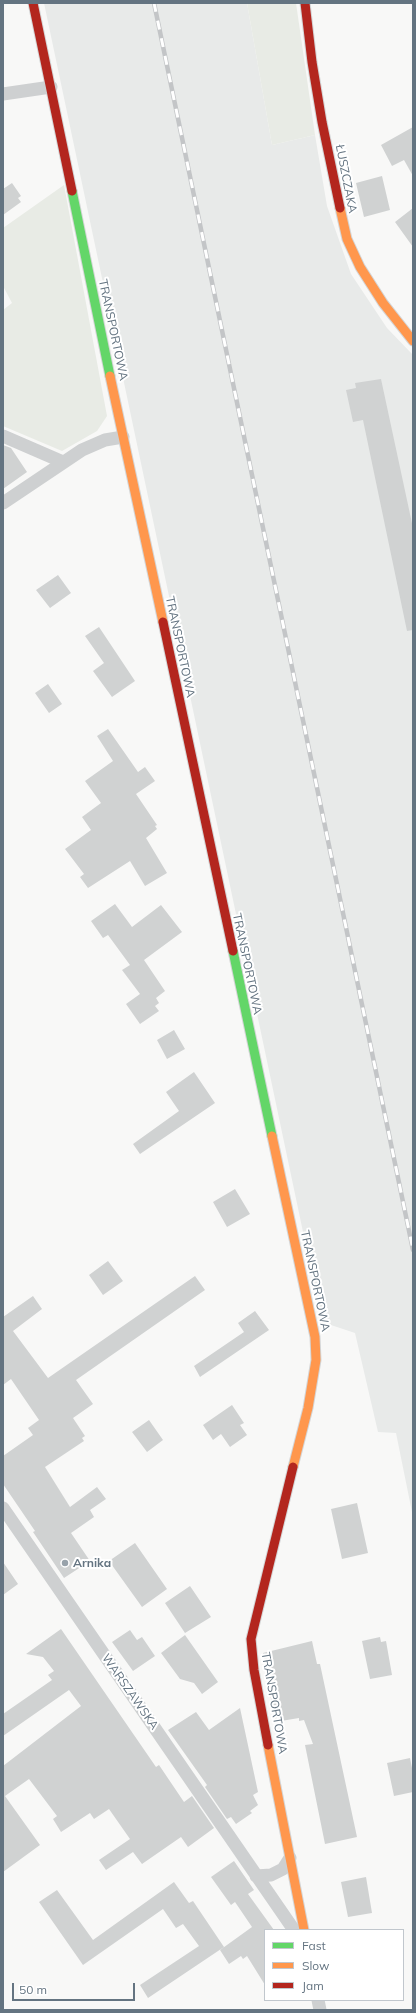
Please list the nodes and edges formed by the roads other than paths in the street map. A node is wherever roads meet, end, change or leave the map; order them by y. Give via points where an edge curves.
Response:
1 (33, 3) edge
2 (304, 3) edge
3 (51, 87) junction
4 (3, 94) edge
5 (413, 341) edge
6 (3, 436) edge
7 (123, 437) junction
8 (63, 462) junction
9 (3, 503) edge
10 (3, 1508) edge
11 (290, 1858) junction
12 (256, 1876) junction
13 (293, 1929) edge
14 (304, 1929) edge

1 - 3 street, TRANSPORTOWA
2 - 5 street, ŁUSZCZAKA via 322,122 347,239 360,267 383,303
3 - 4 street
3 - 7 street, TRANSPORTOWA
6 - 8 street
7 - 8 street via 94,444
7 - 11 street, TRANSPORTOWA via 314,1337 316,1360 308,1408 251,1640 254,1670
8 - 9 street
10 - 12 street, WARSZAWSKA
11 - 12 street via 283,1869 271,1875
11 - 14 street, TRANSPORTOWA
12 - 13 street, WARSZAWSKA

